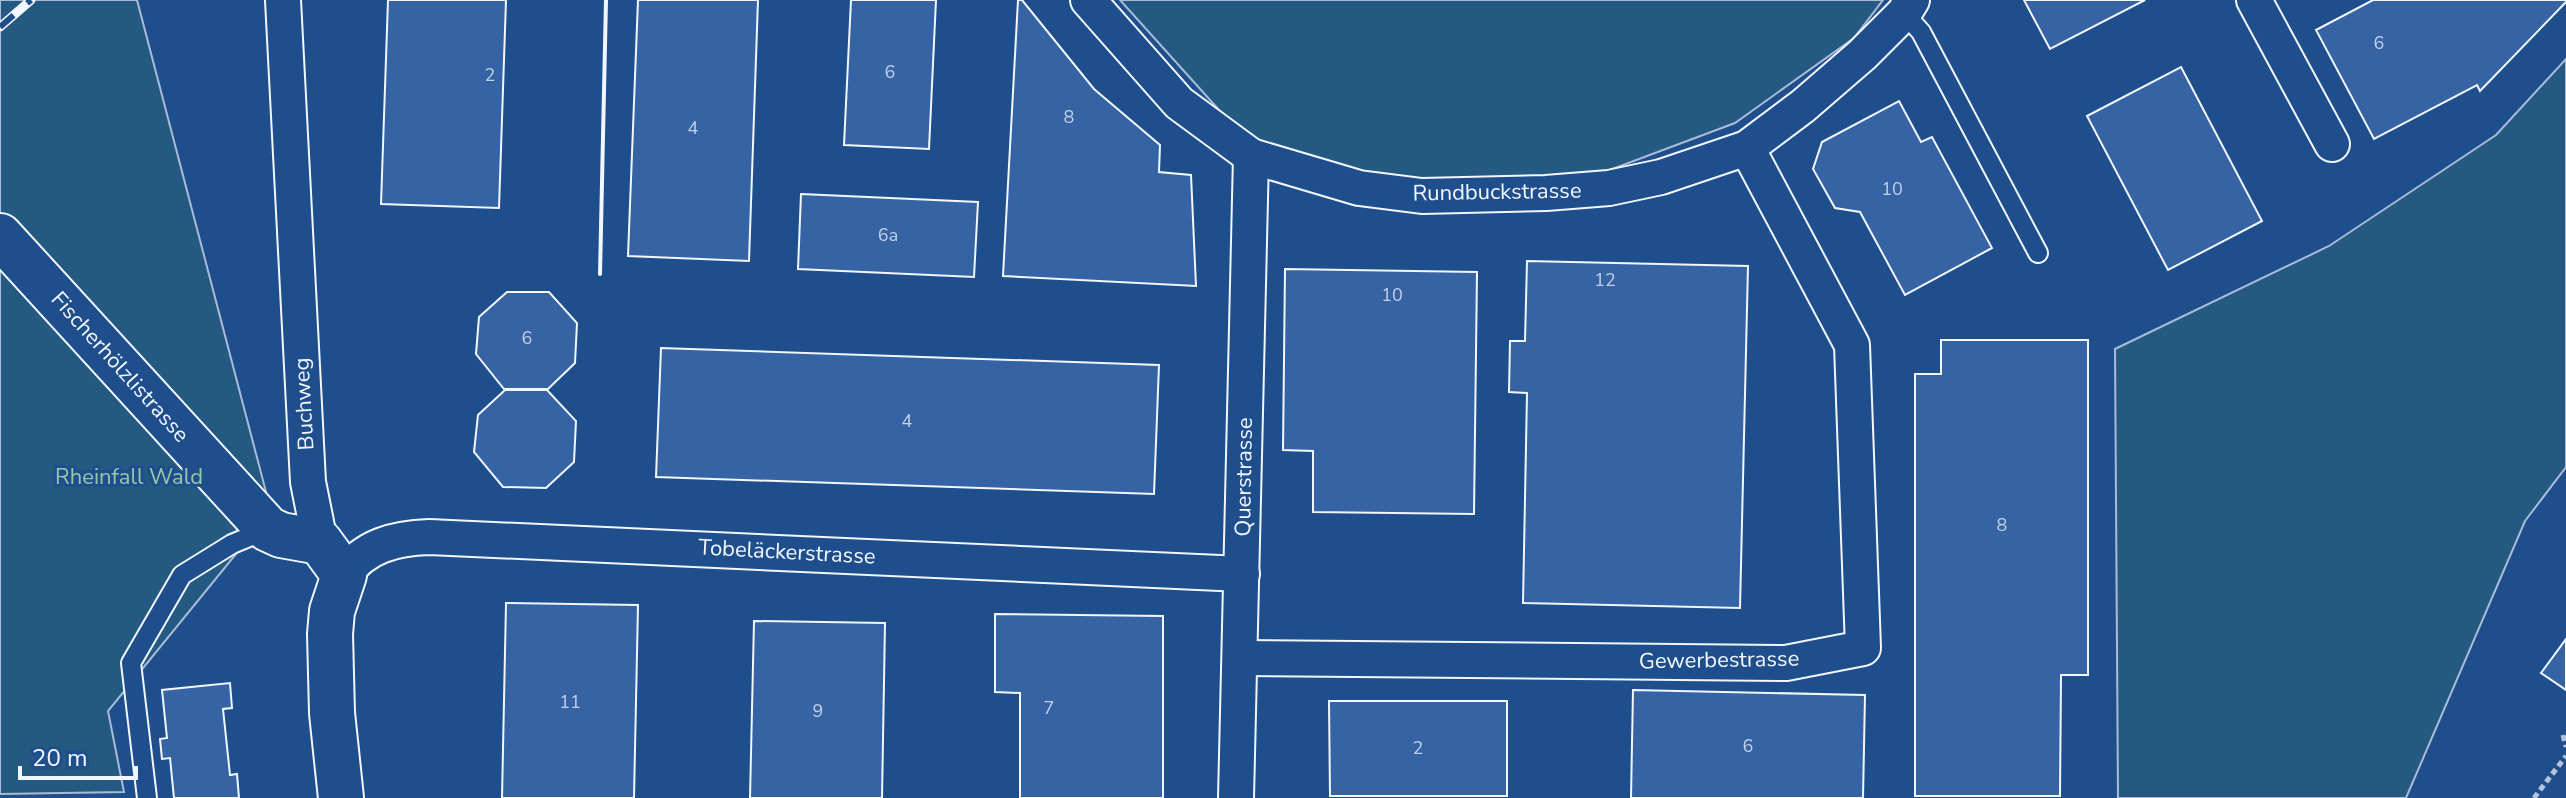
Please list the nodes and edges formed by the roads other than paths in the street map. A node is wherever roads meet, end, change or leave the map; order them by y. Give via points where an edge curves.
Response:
1 (283, 0) edge
2 (1088, 0) edge
3 (2257, 1) edge
4 (1908, 6) edge
5 (2332, 144) dead end
6 (1747, 148) junction
7 (1251, 156) junction
8 (0, 236) edge
9 (2038, 253) dead end
10 (268, 529) junction
11 (332, 558) junction
12 (1242, 574) junction
13 (1240, 658) junction
14 (147, 798) edge
15 (341, 798) edge
16 (1236, 798) edge

1 - 11 street, Buchweg via 308,482
2 - 7 street, Rundbuckstrasse via 1179,103
3 - 5 street
4 - 6 street, Rundbuckstrasse via 1862,55
4 - 9 lane
6 - 7 street, Rundbuckstrasse via 1609,188 1422,196 1359,188
6 - 13 street, Gewerbestrasse via 1852,345 1863,648 1786,663
7 - 12 street, Querstrasse
8 - 10 street, Fischerhölzlistrasse
10 - 11 street
10 - 14 lane via 182,575 131,663
11 - 12 street, Tobeläckerstrasse via 429,537
11 - 15 street, Buchweg via 332,713
12 - 13 street, Querstrasse
13 - 16 street, Querstrasse

